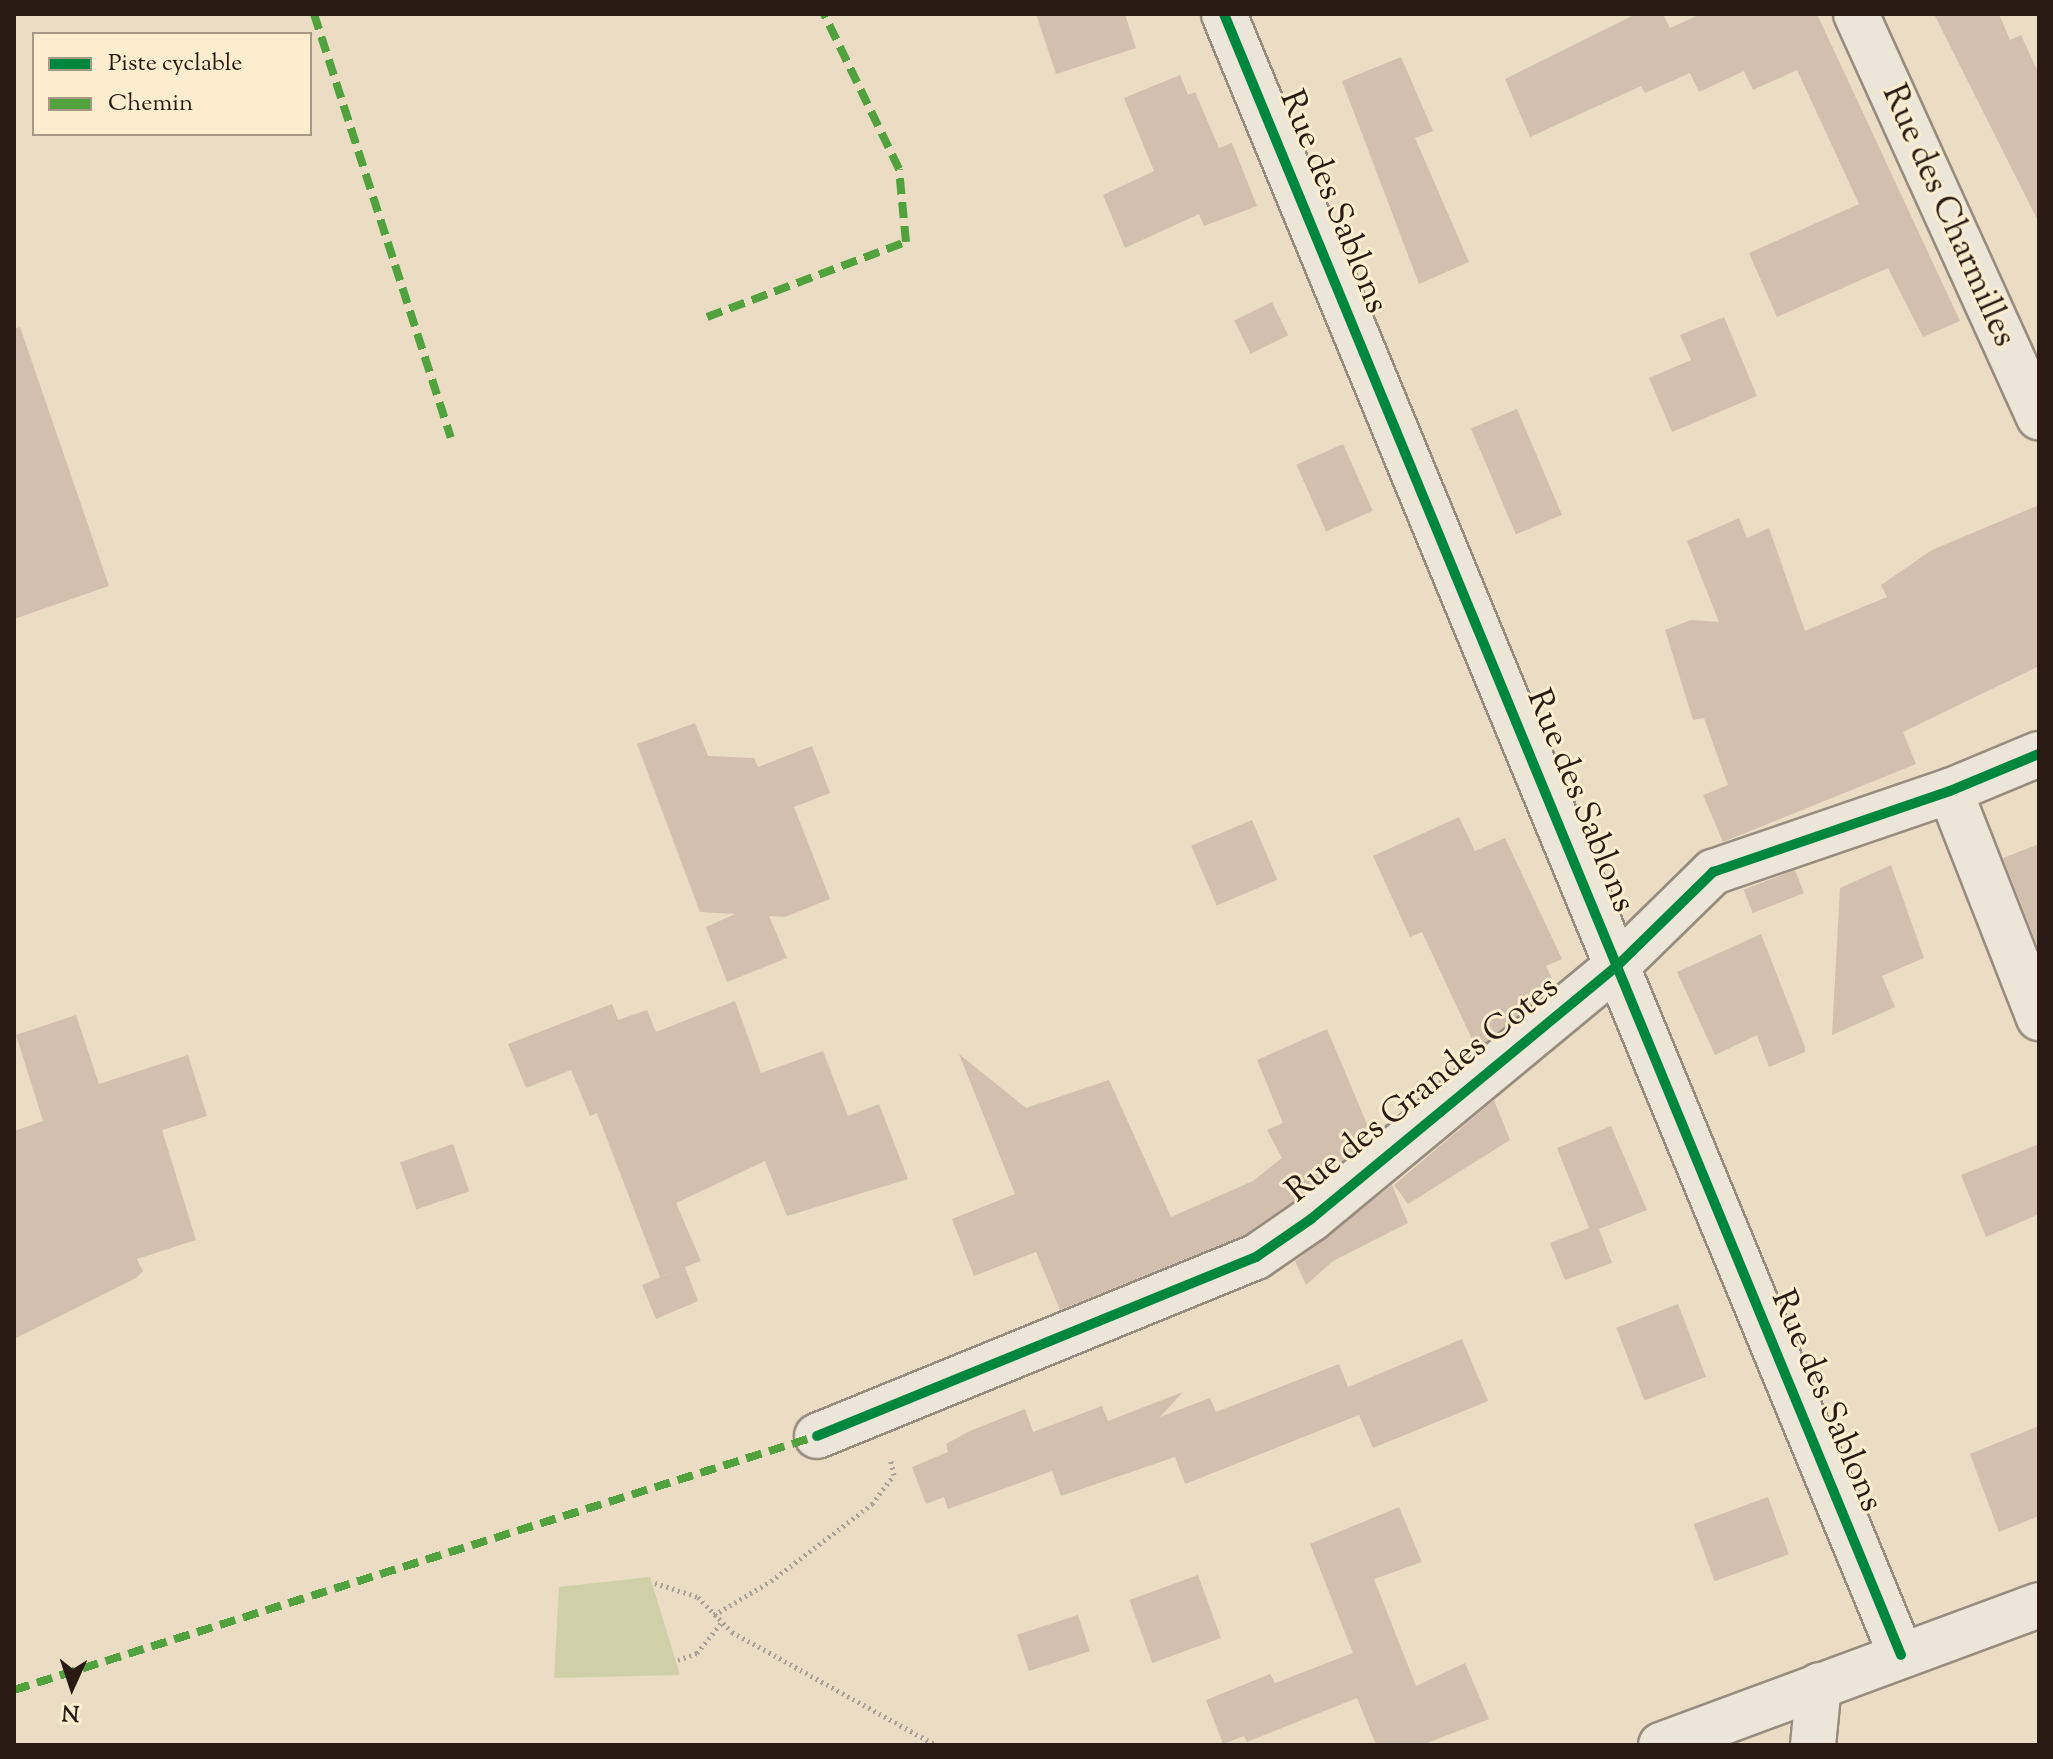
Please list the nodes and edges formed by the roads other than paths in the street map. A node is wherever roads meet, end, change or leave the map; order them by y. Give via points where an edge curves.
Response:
1 (1224, 14) edge
2 (1856, 14) edge
3 (2039, 417) edge
4 (2039, 754) edge
5 (1950, 791) junction
6 (1616, 967) junction
7 (2039, 1018) edge
8 (817, 1436) dead end
9 (2036, 1613) edge
10 (1901, 1655) junction
11 (1819, 1685) junction
12 (1661, 1745) edge
13 (1813, 1745) edge

1 - 6 street, Rue des Sablons
2 - 3 street, Rue des Charmilles
4 - 5 street, Rue des Grandes Cotes
5 - 6 street, Rue des Grandes Cotes via 1713,872
5 - 7 street
6 - 8 street, Rue des Grandes Cotes via 1311,1219 1256,1257
6 - 10 street, Rue des Sablons
9 - 10 street
10 - 11 street
11 - 12 street
11 - 13 street

